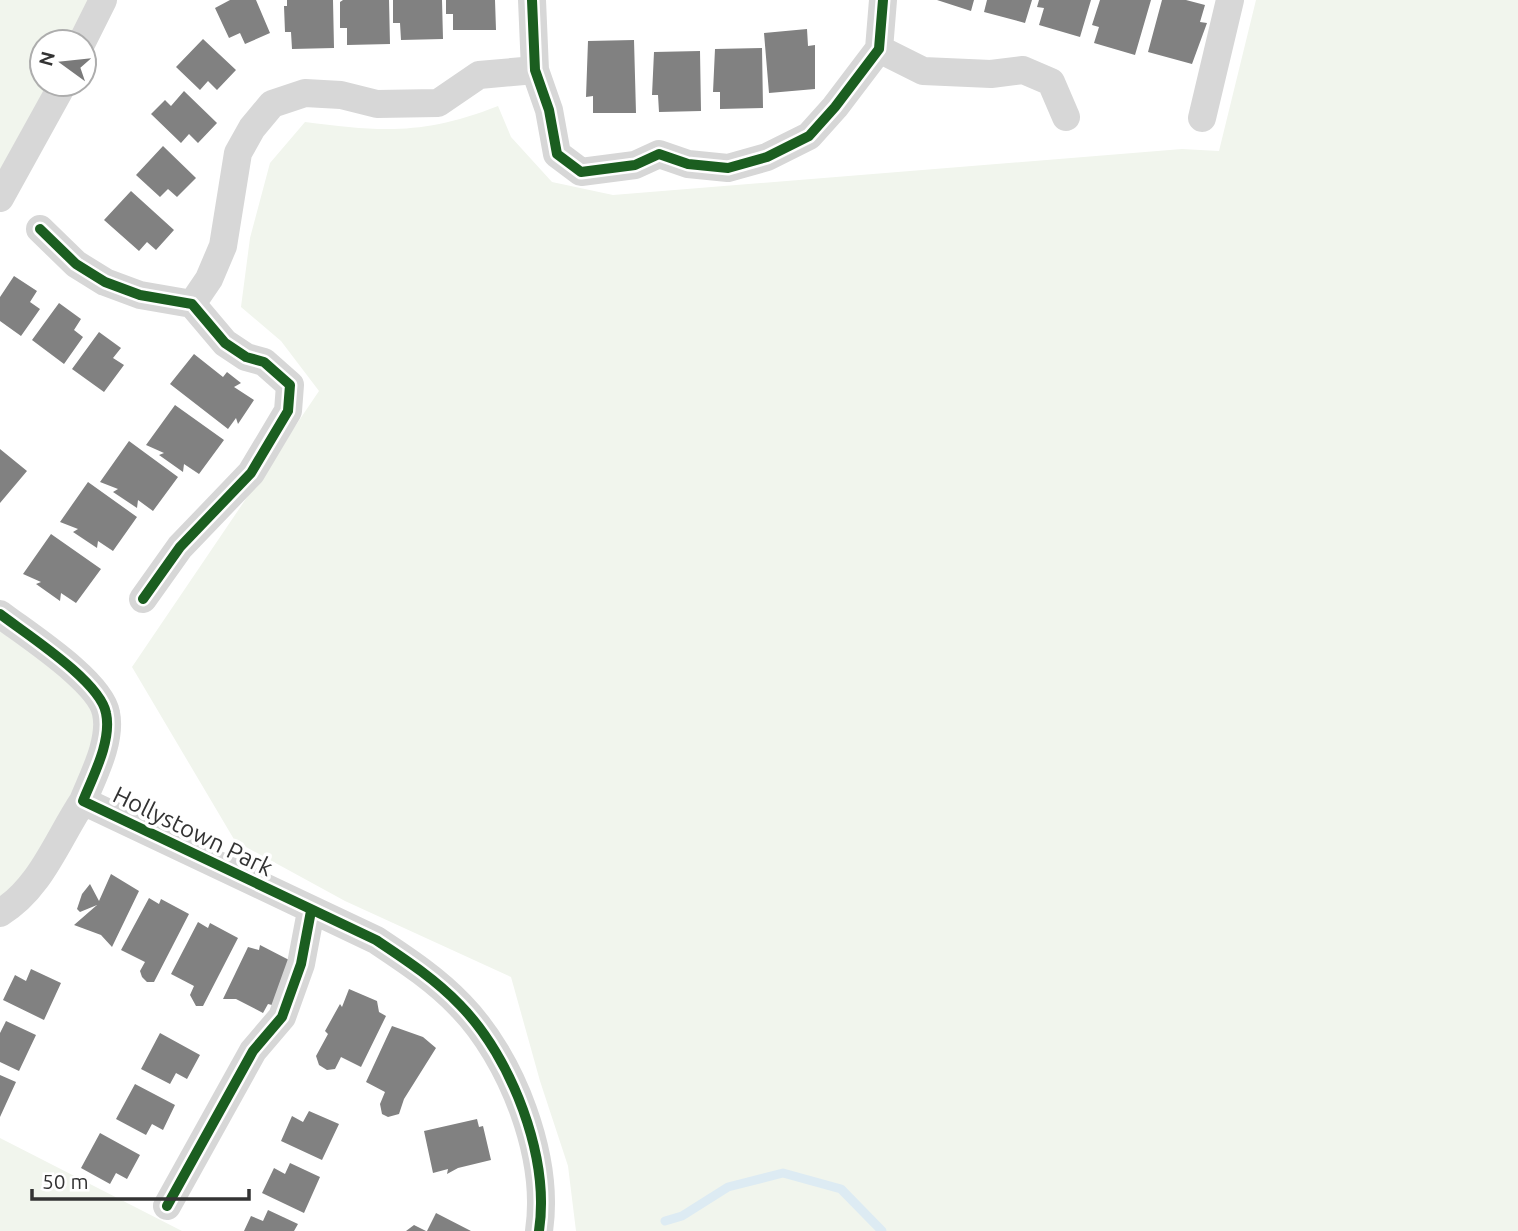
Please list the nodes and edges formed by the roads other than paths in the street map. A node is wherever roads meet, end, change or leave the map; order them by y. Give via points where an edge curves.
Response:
1 (103, 0) edge
2 (532, 0) edge
3 (883, 0) edge
4 (1230, 0) edge
5 (89, 28) edge
6 (879, 49) junction
7 (535, 70) junction
8 (55, 98) edge
9 (1066, 117) dead end
10 (1202, 118) dead end
11 (0, 198) edge
12 (40, 229) dead end
13 (191, 304) junction
14 (143, 598) dead end
15 (0, 614) edge
16 (83, 801) junction
17 (311, 911) junction
18 (0, 914) edge
19 (167, 1206) dead end
20 (539, 1231) edge

1 - 5 street
2 - 7 street
3 - 6 street
4 - 10 street
6 - 7 street via 809,136 767,157 728,167 688,164 659,154 635,165 581,172 557,154
6 - 9 street via 923,71 979,74 1023,70 1051,82
7 - 13 street via 479,75 438,103 377,104 305,93 272,104 239,153 223,246 209,279
8 - 11 street
12 - 13 street via 76,264 105,282 140,295
13 - 14 street via 225,343 264,362 290,385 288,411 251,473 180,547
15 - 16 street, Hollystown Park via 68,665 92,689 106,712 106,736
16 - 17 street, Hollystown Park
16 - 18 street, Hollystown Park via 38,879 20,901
17 - 19 street via 301,964 282,1017 253,1051
17 - 20 street, Hollystown Park via 376,940 421,970 462,1006 491,1046 531,1130

